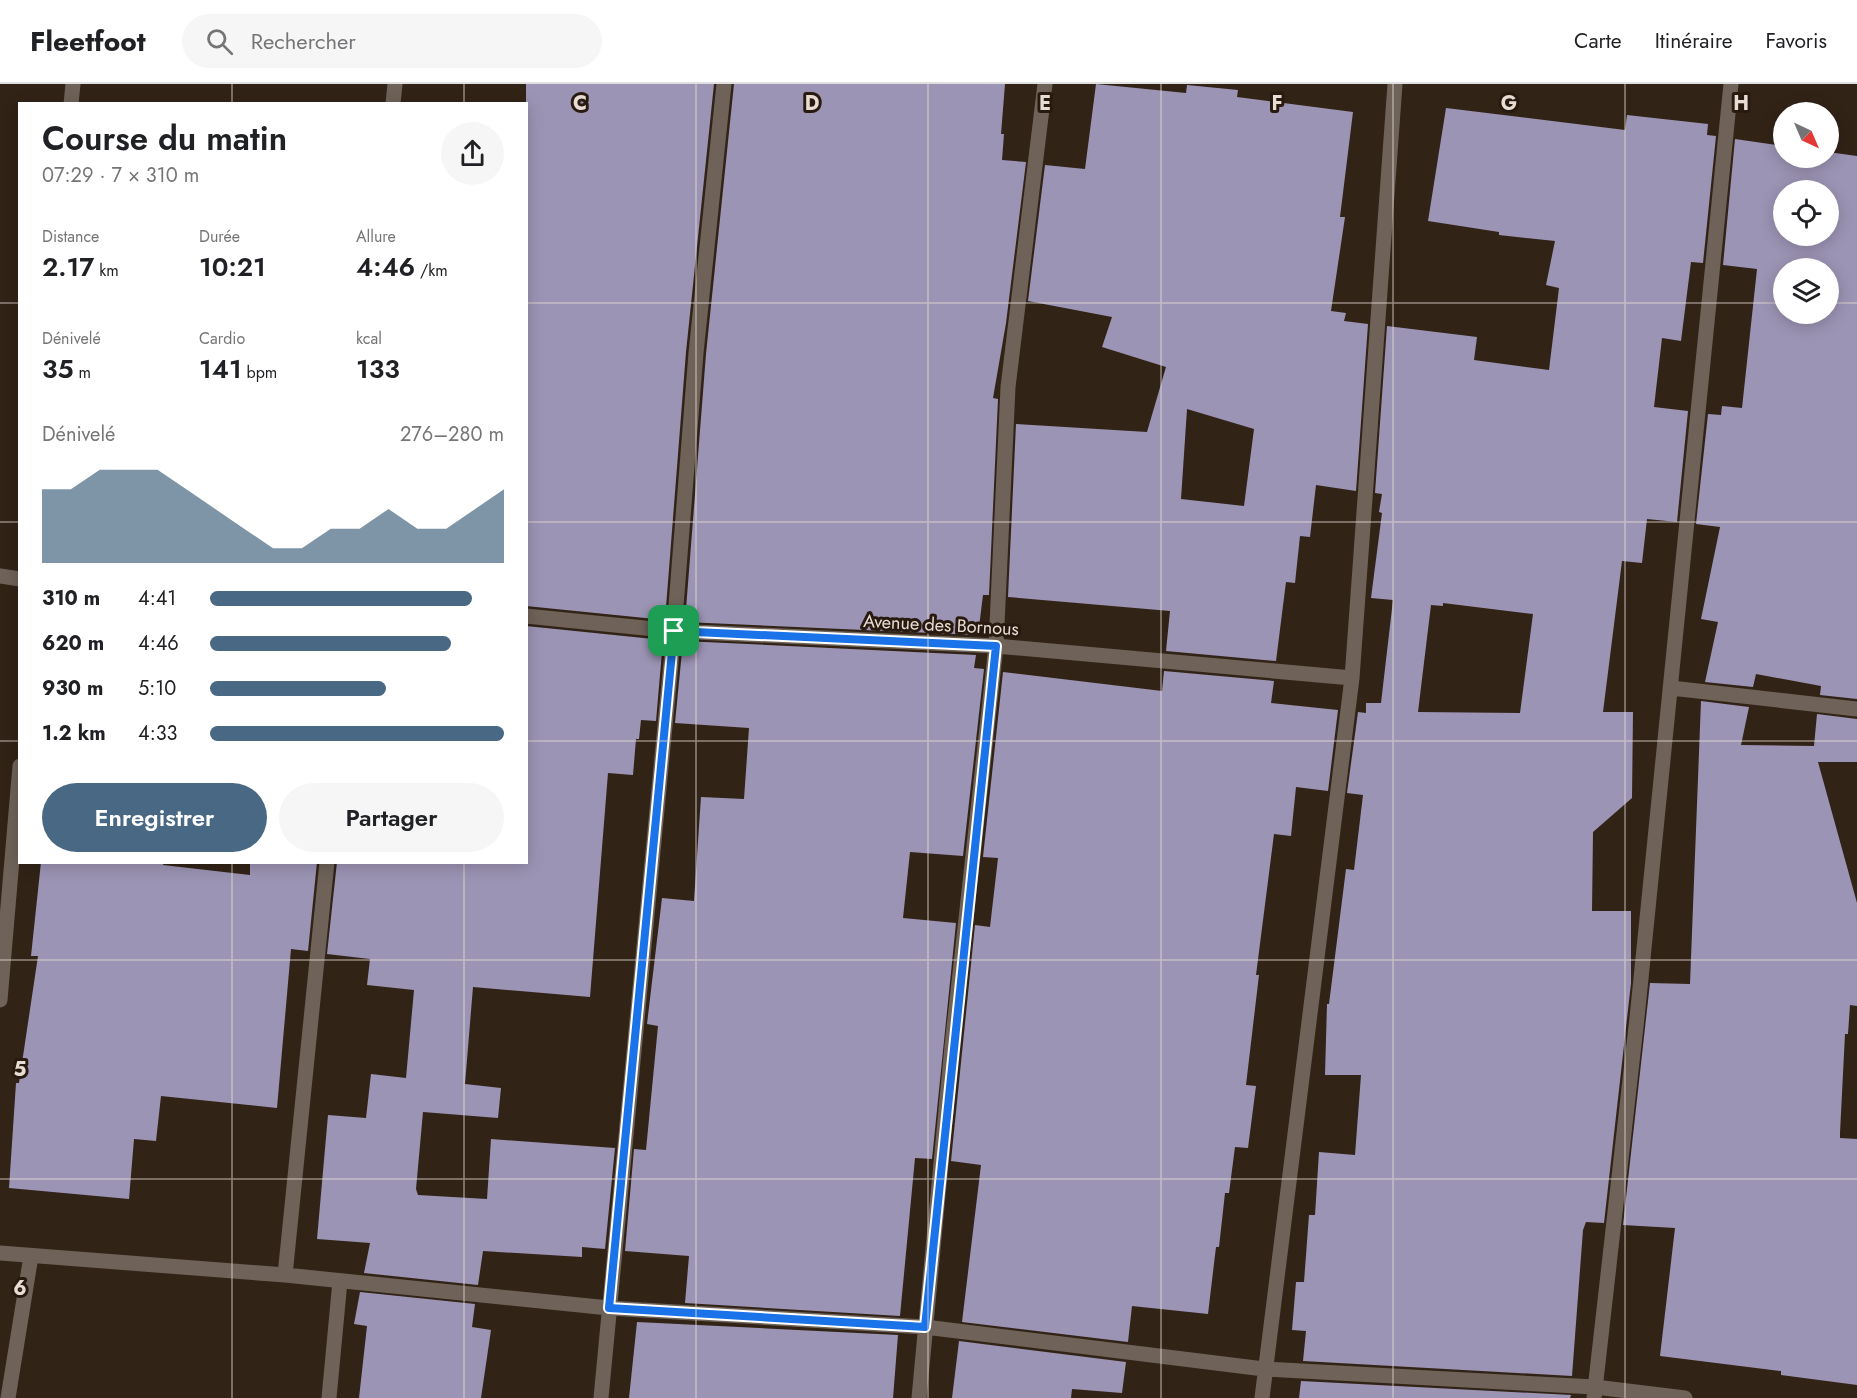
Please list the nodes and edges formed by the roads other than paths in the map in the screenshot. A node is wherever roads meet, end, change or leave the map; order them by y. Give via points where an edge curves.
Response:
1 (73, 84) edge
2 (395, 84) edge
3 (724, 84) edge
4 (1045, 84) edge
5 (1395, 84) edge
6 (1731, 84) edge
7 (70, 102) edge
8 (393, 102) edge
9 (0, 576) edge
10 (18, 579) edge
11 (528, 616) edge
12 (674, 631) junction
13 (996, 646) junction
14 (1352, 678) junction
15 (1671, 688) junction
16 (1857, 709) edge
17 (18, 789) edge
18 (327, 864) edge
19 (0, 1000) edge
20 (0, 1254) edge
21 (32, 1256) junction
22 (285, 1275) junction
23 (340, 1281) junction
24 (609, 1308) junction
25 (925, 1327) junction
26 (1264, 1369) junction
27 (1595, 1392) edge
28 (8, 1398) edge
29 (329, 1398) edge
30 (601, 1398) edge
31 (920, 1398) edge
32 (1262, 1398) edge
33 (1685, 1398) edge

1 - 7 street
2 - 8 street
3 - 12 street via 696,353
4 - 13 street via 1008,387
5 - 14 street
6 - 15 street
9 - 10 street
11 - 12 street, Avenue des Bornous
12 - 13 street, Avenue des Bornous
12 - 24 street
13 - 14 street, Avenue des Bornous
13 - 25 street
14 - 26 street
15 - 16 street
15 - 27 street
17 - 19 street
18 - 22 street
20 - 21 street
21 - 22 street
21 - 28 street
22 - 23 street
23 - 24 street
23 - 29 street
24 - 25 street
24 - 30 street
25 - 26 street
25 - 31 street
26 - 27 street
26 - 32 street
27 - 33 street

